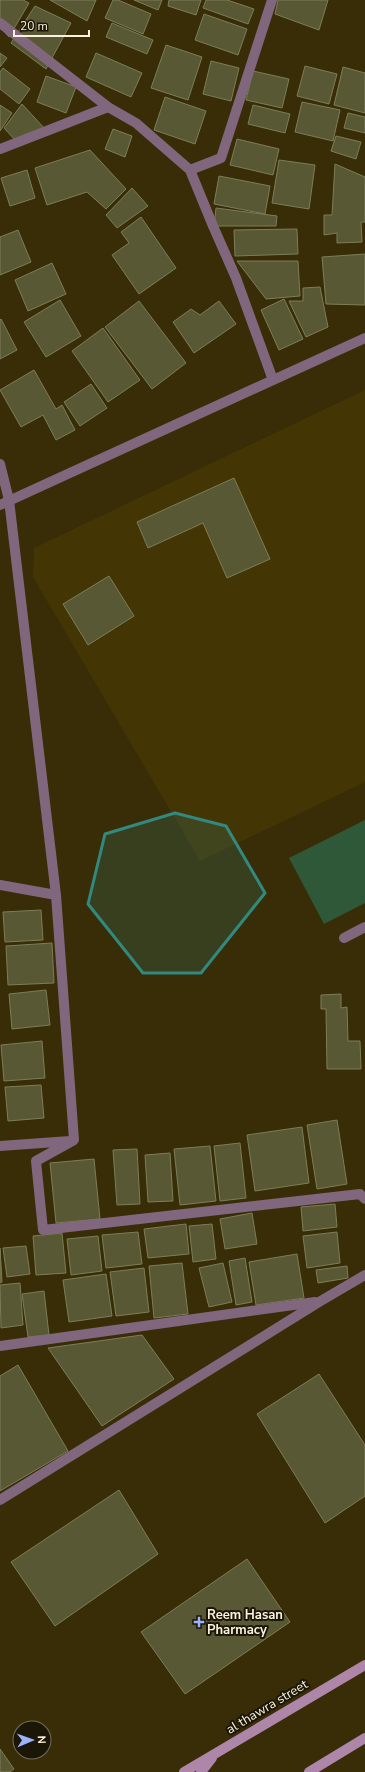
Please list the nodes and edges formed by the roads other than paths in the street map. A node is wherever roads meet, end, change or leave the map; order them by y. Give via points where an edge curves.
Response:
1 (272, 0) edge
2 (0, 23) edge
3 (108, 107) junction
4 (0, 149) edge
5 (190, 170) junction
6 (365, 338) edge
7 (273, 380) junction
8 (0, 464) edge
9 (4, 502) edge
10 (0, 885) edge
11 (56, 895) junction
12 (365, 927) edge
13 (344, 938) dead end
14 (74, 1140) junction
15 (0, 1146) edge
16 (365, 1198) edge
17 (365, 1275) edge
18 (319, 1302) junction
19 (0, 1346) edge
20 (0, 1500) edge
21 (365, 1665) edge
22 (365, 1738) edge
23 (217, 1752) junction
24 (184, 1772) edge
25 (201, 1772) edge
26 (309, 1772) edge

1 - 5 street via 221,158
2 - 3 street
3 - 4 street
3 - 5 street via 136,123
5 - 7 street via 236,278
6 - 7 street
7 - 9 street
8 - 9 street
9 - 11 street
10 - 11 street
11 - 14 street
12 - 13 street
14 - 15 street
14 - 16 street via 36,1161 43,1230 360,1194
17 - 18 street
18 - 19 street
18 - 20 street
21 - 23 main road, al thawra street
22 - 26 main road
23 - 24 main road, al thawra street
23 - 25 main road

